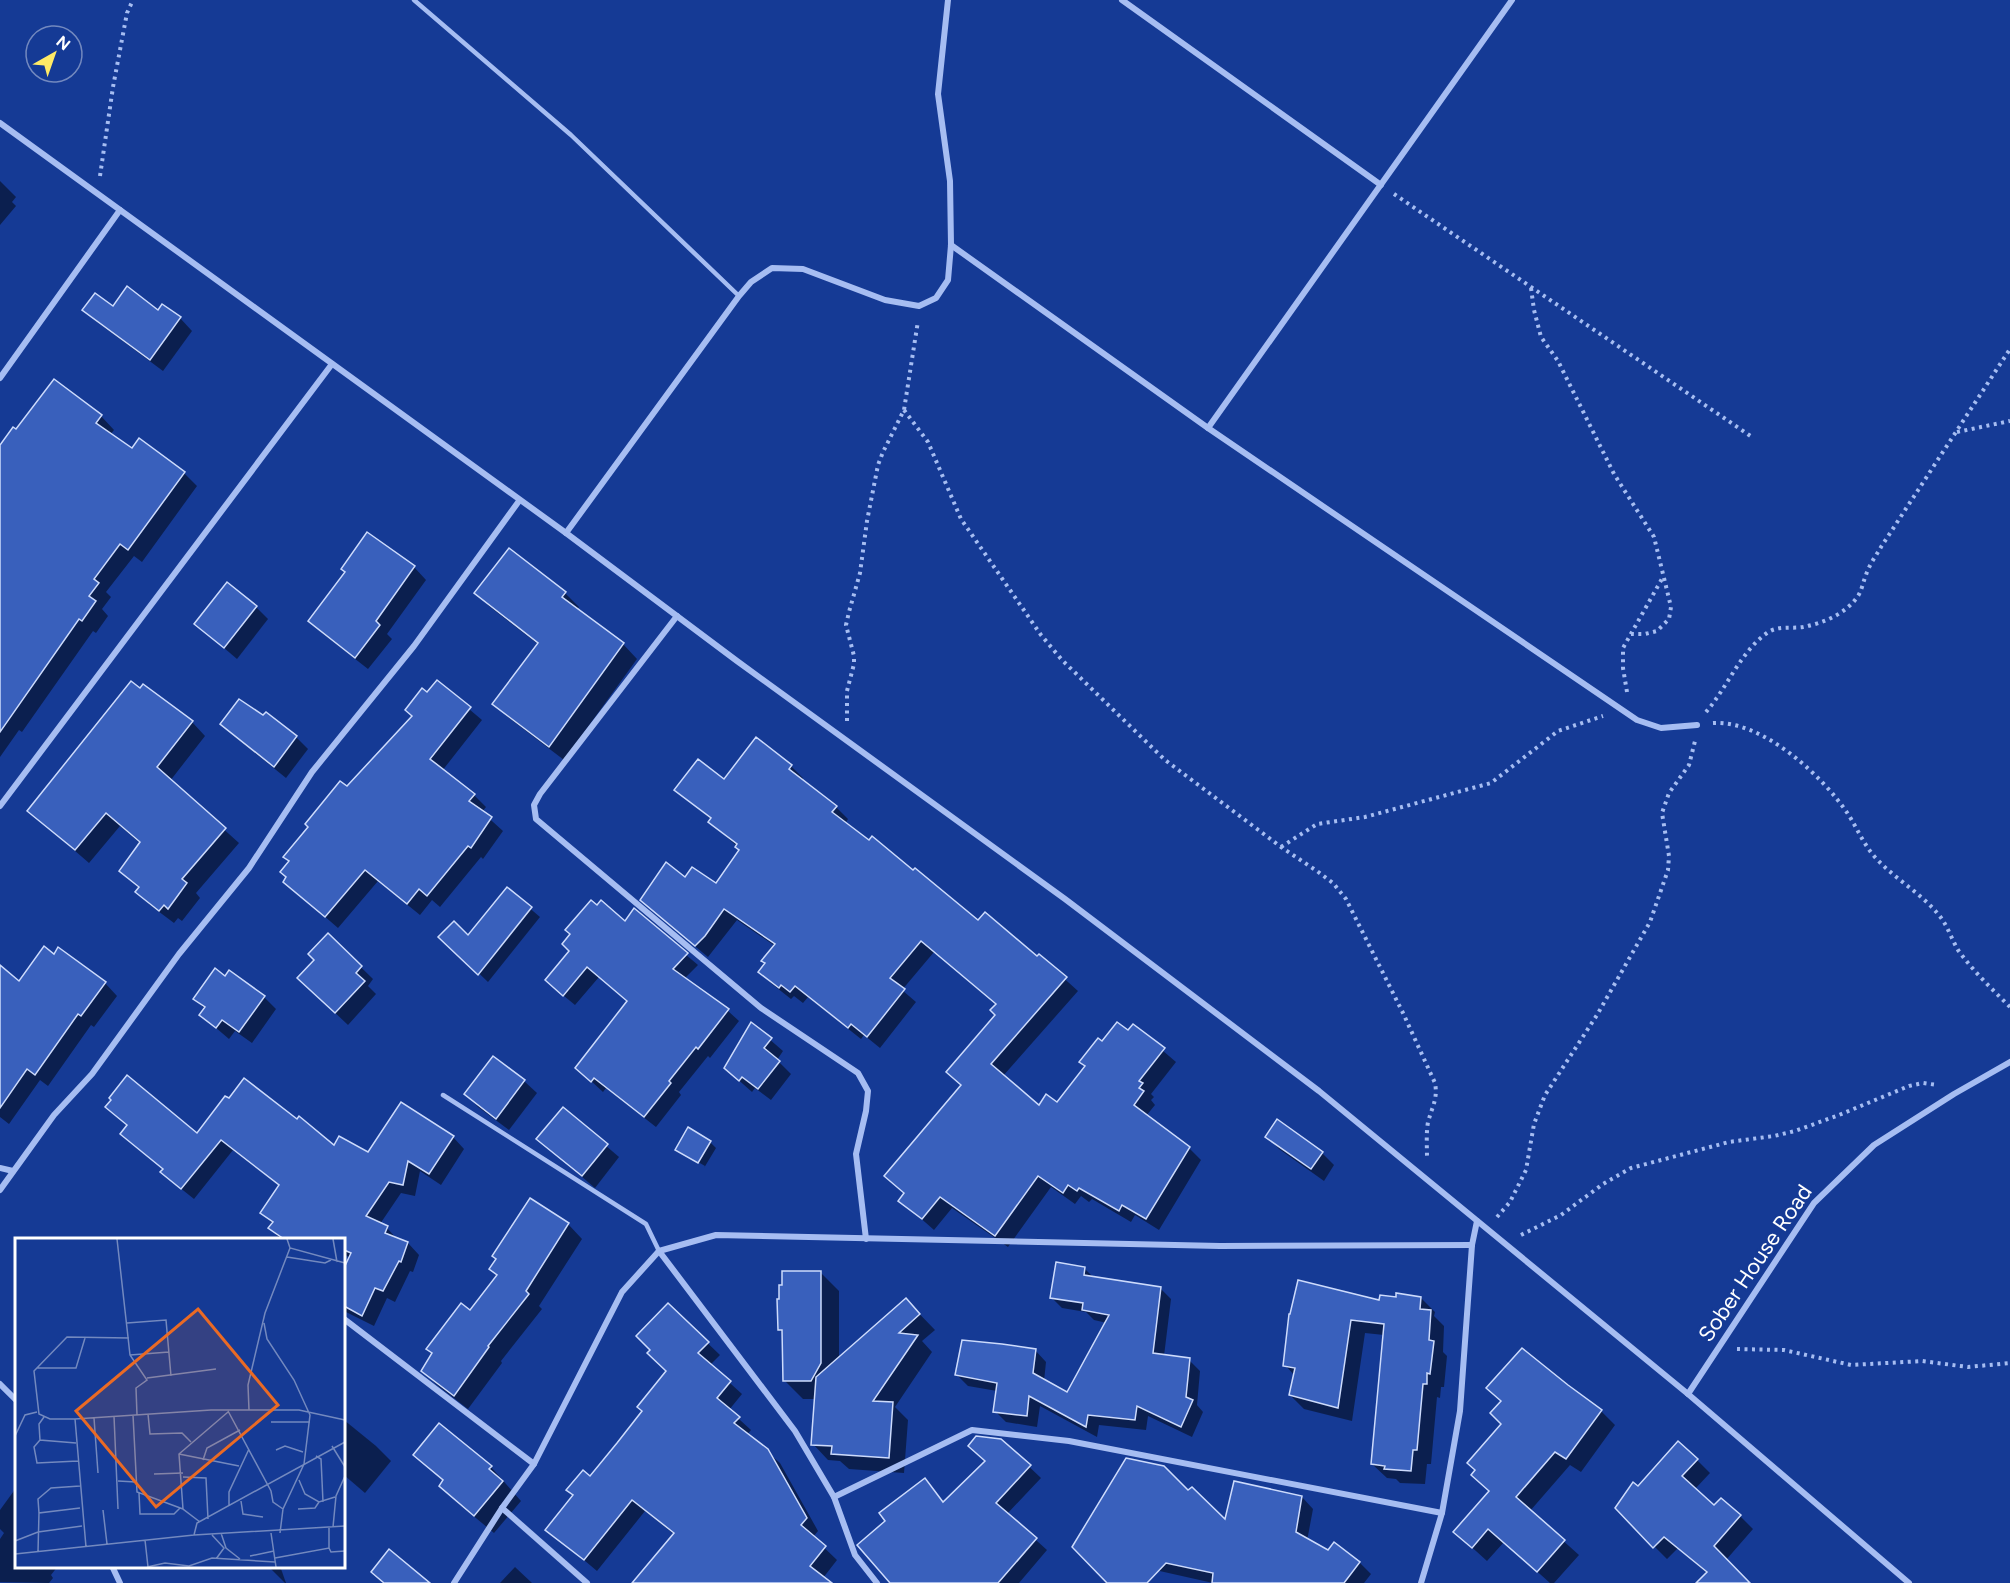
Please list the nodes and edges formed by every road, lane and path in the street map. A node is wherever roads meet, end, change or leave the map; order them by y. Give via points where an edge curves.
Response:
1 (133, 0) edge
2 (414, 0) edge
3 (948, 0) edge
4 (1122, 0) edge
5 (1512, 0) edge
6 (0, 123) edge
7 (1381, 185) junction
8 (98, 195) junction
9 (120, 210) junction
10 (951, 245) junction
11 (1531, 287) junction
12 (739, 296) junction
13 (919, 306) junction
14 (2010, 349) edge
15 (332, 364) junction
16 (0, 378) edge
17 (904, 410) junction
18 (2010, 421) edge
19 (1208, 428) junction
20 (1957, 433) junction
21 (1752, 437) dead end
22 (519, 501) junction
23 (566, 533) junction
24 (1663, 577) junction
25 (677, 616) junction
26 (1630, 634) junction
27 (1620, 710) junction
28 (1697, 725) junction
29 (848, 741) junction
30 (0, 806) edge
31 (1281, 847) junction
32 (2010, 1007) edge
33 (2010, 1062) edge
34 (1954, 1094) junction
35 (443, 1095) dead end
36 (0, 1168) edge
37 (13, 1171) junction
38 (1428, 1180) junction
39 (0, 1190) edge
40 (1477, 1221) junction
41 (1487, 1229) junction
42 (866, 1239) junction
43 (1504, 1243) junction
44 (1472, 1245) junction
45 (659, 1251) junction
46 (345, 1320) edge
47 (1718, 1349) junction
48 (2010, 1363) edge
49 (0, 1384) edge
50 (1688, 1394) junction
51 (15, 1399) edge
52 (534, 1464) junction
53 (834, 1497) junction
54 (502, 1508) junction
55 (1442, 1513) junction
56 (113, 1568) edge
57 (120, 1583) edge
58 (454, 1583) edge
59 (587, 1583) edge
60 (877, 1583) edge
61 (1421, 1583) edge
62 (1909, 1583) edge

1 - 8 path via 112,87
2 - 12 lane via 571,135
3 - 10 street via 938,94 950,181
4 - 7 street
5 - 7 street
6 - 8 street
7 - 11 path
7 - 19 street
8 - 9 street
9 - 15 street
9 - 16 street
10 - 13 street via 948,280 936,297
10 - 19 street
11 - 21 path
11 - 24 path via 1541,337 1558,361 1614,474 1654,537
12 - 13 street via 772,268 803,269 885,300
12 - 23 street
13 - 17 path
14 - 20 path
15 - 22 street
15 - 30 street
17 - 29 path via 878,465 860,573 846,626 854,656 854,672 847,691
17 - 31 path via 928,442 961,519 1062,660 1165,760
18 - 20 path
19 - 27 street
20 - 28 path via 1876,555 1851,604 1816,623 1768,632 1734,671
22 - 23 street
22 - 37 street via 414,646 312,772 249,868
23 - 25 street
24 - 26 path
24 - 26 path via 1670,619 1658,631
25 - 29 street
25 - 42 street via 540,794 534,805 536,819 761,1008 858,1073 868,1091 856,1155
26 - 27 path via 1623,648 1627,694
27 - 28 street via 1661,729
27 - 31 path via 1558,731 1491,783 1365,817 1317,824
28 - 32 path via 1731,723 1749,729 1789,752 1809,769 1847,813 1888,872 1939,914 1973,969
28 - 41 path via 1689,765 1669,793 1662,813 1668,870 1650,922 1545,1095 1520,1186
29 - 38 street via 1310,1083
31 - 38 path via 1333,883 1346,899 1430,1071 1437,1093 1426,1136
33 - 34 street, Sober House Road
34 - 43 path via 1935,1084 1909,1086 1795,1131 1729,1142 1631,1168 1561,1215
34 - 47 street, Sober House Road via 1874,1145 1814,1203
35 - 45 lane via 646,1224
36 - 37 street
37 - 39 street
38 - 40 street
40 - 41 street
40 - 44 street
41 - 43 street
42 - 44 street via 1220,1246
42 - 45 street via 716,1235
43 - 50 street
44 - 55 street via 1460,1411
45 - 52 street via 622,1292
45 - 53 street via 795,1431
46 - 52 street
47 - 48 path via 1784,1350 1851,1365 1922,1361 1968,1367
47 - 50 street, Sober House Road
49 - 51 street
50 - 62 street
52 - 54 street
53 - 55 street via 972,1430 1069,1441
53 - 60 street via 855,1554
54 - 58 street
54 - 59 street
55 - 61 street
56 - 57 street

